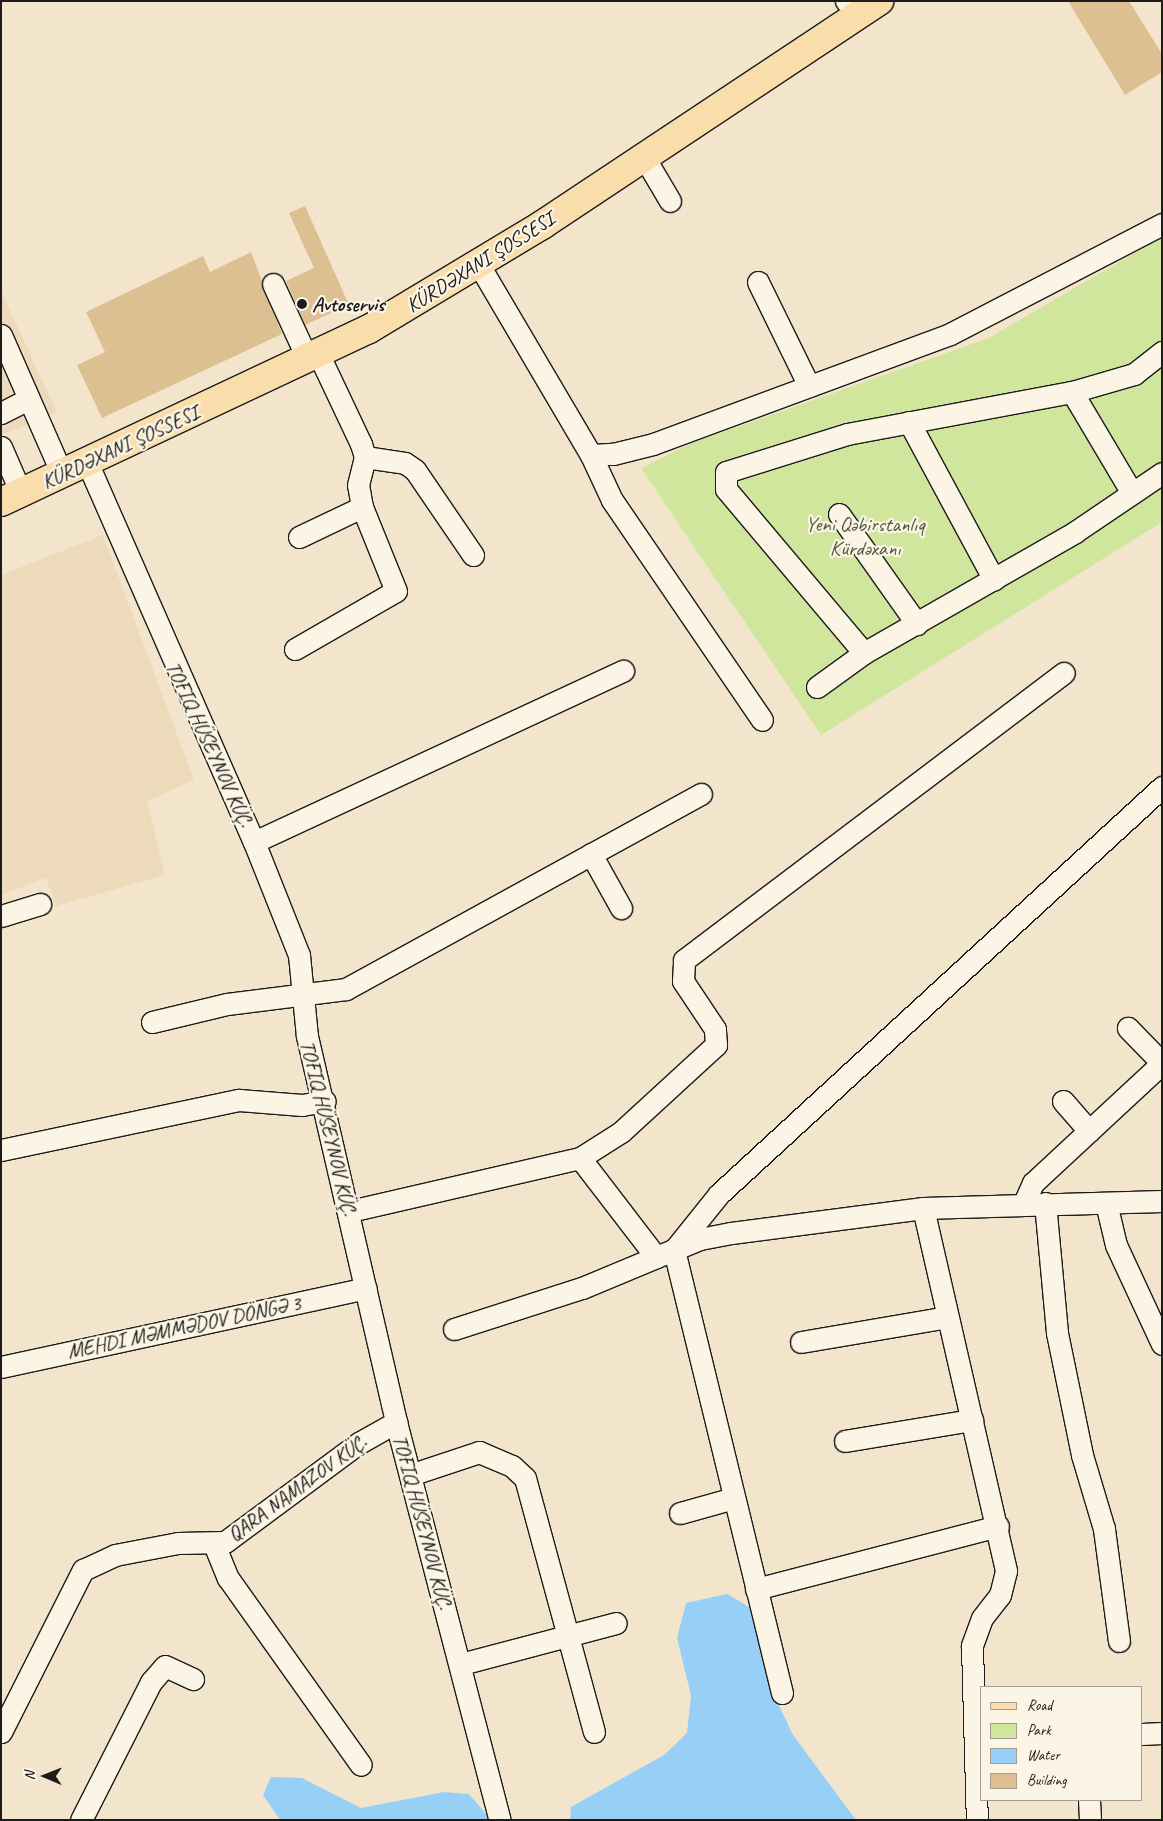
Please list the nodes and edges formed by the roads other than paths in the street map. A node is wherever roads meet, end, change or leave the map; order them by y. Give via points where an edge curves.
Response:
1 (879, 1) edge
2 (847, 2) edge
3 (644, 157) junction
4 (670, 201) dead end
5 (1162, 224) edge
6 (479, 265) junction
7 (758, 282) dead end
8 (273, 284) dead end
9 (1, 335) edge
10 (310, 350) junction
11 (1162, 352) edge
12 (809, 386) junction
13 (1072, 392) junction
14 (29, 399) junction
15 (1, 413) edge
16 (909, 422) junction
17 (1, 447) edge
18 (591, 455) junction
19 (365, 457) junction
20 (87, 462) junction
21 (58, 466) junction
22 (1162, 473) edge
23 (9, 488) edge
24 (1132, 493) junction
25 (362, 506) junction
26 (839, 514) dead end
27 (299, 537) dead end
28 (473, 555) dead end
29 (994, 580) junction
30 (917, 624) junction
31 (295, 649) dead end
32 (864, 653) junction
33 (623, 671) dead end
34 (1064, 673) dead end
35 (817, 687) dead end
36 (762, 720) dead end
37 (1162, 786) edge
38 (701, 794) dead end
39 (254, 842) junction
40 (591, 854) junction
41 (40, 904) dead end
42 (620, 908) dead end
43 (1, 916) edge
44 (303, 995) junction
45 (152, 1022) dead end
46 (1128, 1028) dead end
47 (324, 1101) junction
48 (1063, 1101) dead end
49 (1089, 1131) junction
50 (1, 1150) edge
51 (580, 1158) junction
52 (1162, 1202) edge
53 (1035, 1203) junction
54 (1106, 1203) junction
55 (923, 1208) junction
56 (350, 1211) junction
57 (665, 1253) junction
58 (366, 1288) junction
59 (947, 1317) junction
60 (454, 1329) dead end
61 (801, 1342) dead end
62 (1162, 1344) edge
63 (1, 1367) edge
64 (972, 1420) junction
65 (396, 1422) junction
66 (845, 1441) dead end
67 (410, 1475) junction
68 (734, 1498) junction
69 (680, 1514) dead end
70 (998, 1526) junction
71 (214, 1544) junction
72 (756, 1589) junction
73 (616, 1623) dead end
74 (570, 1635) junction
75 (1120, 1640) dead end
76 (461, 1664) junction
77 (193, 1679) dead end
78 (782, 1693) dead end
79 (977, 1705) edge
80 (1, 1732) edge
81 (594, 1732) dead end
82 (1162, 1733) edge
83 (1143, 1734) edge
84 (361, 1765) dead end
85 (1089, 1801) edge
86 (81, 1820) edge
87 (500, 1820) edge
88 (977, 1820) edge
89 (1090, 1820) edge

1 - 3 main road
2 - 10 main road via 471,250
3 - 4 street
3 - 6 main road
5 - 12 street via 950,334
6 - 10 main road
6 - 18 street
7 - 12 street
8 - 10 street
9 - 14 street
10 - 19 street via 344,401
10 - 20 main road
10 - 21 main road
11 - 13 street via 1134,374
12 - 18 street via 653,444
13 - 16 street
13 - 24 street
14 - 15 street
14 - 21 street
16 - 29 street
16 - 32 street via 763,457 726,472 723,479 726,489
17 - 23 street
18 - 36 street via 612,500
19 - 25 street via 358,485
19 - 28 street via 405,463 415,470
20 - 21 main road
20 - 39 street, TOFIQ HÜSEYNOV KÜÇ.
21 - 23 main road
22 - 24 street
24 - 29 street
25 - 27 street
25 - 31 street via 396,591
26 - 30 street
29 - 30 street
30 - 32 street
32 - 35 street
33 - 39 street
34 - 51 street via 684,960 683,982 715,1029 716,1045 621,1132
37 - 57 street via 719,1194
38 - 40 street
39 - 44 street, TOFIQ HÜSEYNOV KÜÇ. via 300,955
40 - 42 street
40 - 44 street via 346,988
41 - 43 street
44 - 45 street via 227,1004
44 - 47 street, TOFIQ HÜSEYNOV KÜÇ. via 307,1036
46 - 49 street via 1162,1063
47 - 50 street via 302,1105 239,1100
47 - 56 street, TOFIQ HÜSEYNOV KÜÇ.
48 - 49 street
49 - 53 street via 1033,1183
51 - 56 street
51 - 57 street
52 - 54 street
53 - 54 street
53 - 55 street
53 - 75 street via 1082,1455 1104,1528
54 - 62 street via 1116,1246
55 - 57 street via 731,1233
55 - 59 street
56 - 58 street, TOFIQ HÜSEYNOV KÜÇ.
57 - 60 street via 582,1288
57 - 68 street
58 - 63 street, MEHDI MƏMMƏDOV DÖNGƏ 3
58 - 65 street, TOFIQ HÜSEYNOV KÜÇ.
59 - 61 street
59 - 64 street
64 - 66 street
64 - 70 street
65 - 67 street, TOFIQ HÜSEYNOV KÜÇ.
65 - 71 street, QARA NAMAZOV KÜÇ. via 359,1442 238,1534
67 - 74 street via 470,1452 519,1471 525,1478
67 - 76 street, TOFIQ HÜSEYNOV KÜÇ.
68 - 69 street
68 - 72 street
70 - 72 street
70 - 79 street via 1005,1583 975,1632
71 - 80 street, QARA NAMAZOV KÜÇ. via 178,1543 115,1555 83,1570
71 - 84 street via 228,1578
72 - 78 street
73 - 74 street
74 - 76 street
74 - 81 street
76 - 87 street, TOFIQ HÜSEYNOV KÜÇ.
77 - 86 street via 165,1666 151,1682
79 - 88 street
82 - 83 street
85 - 89 street

